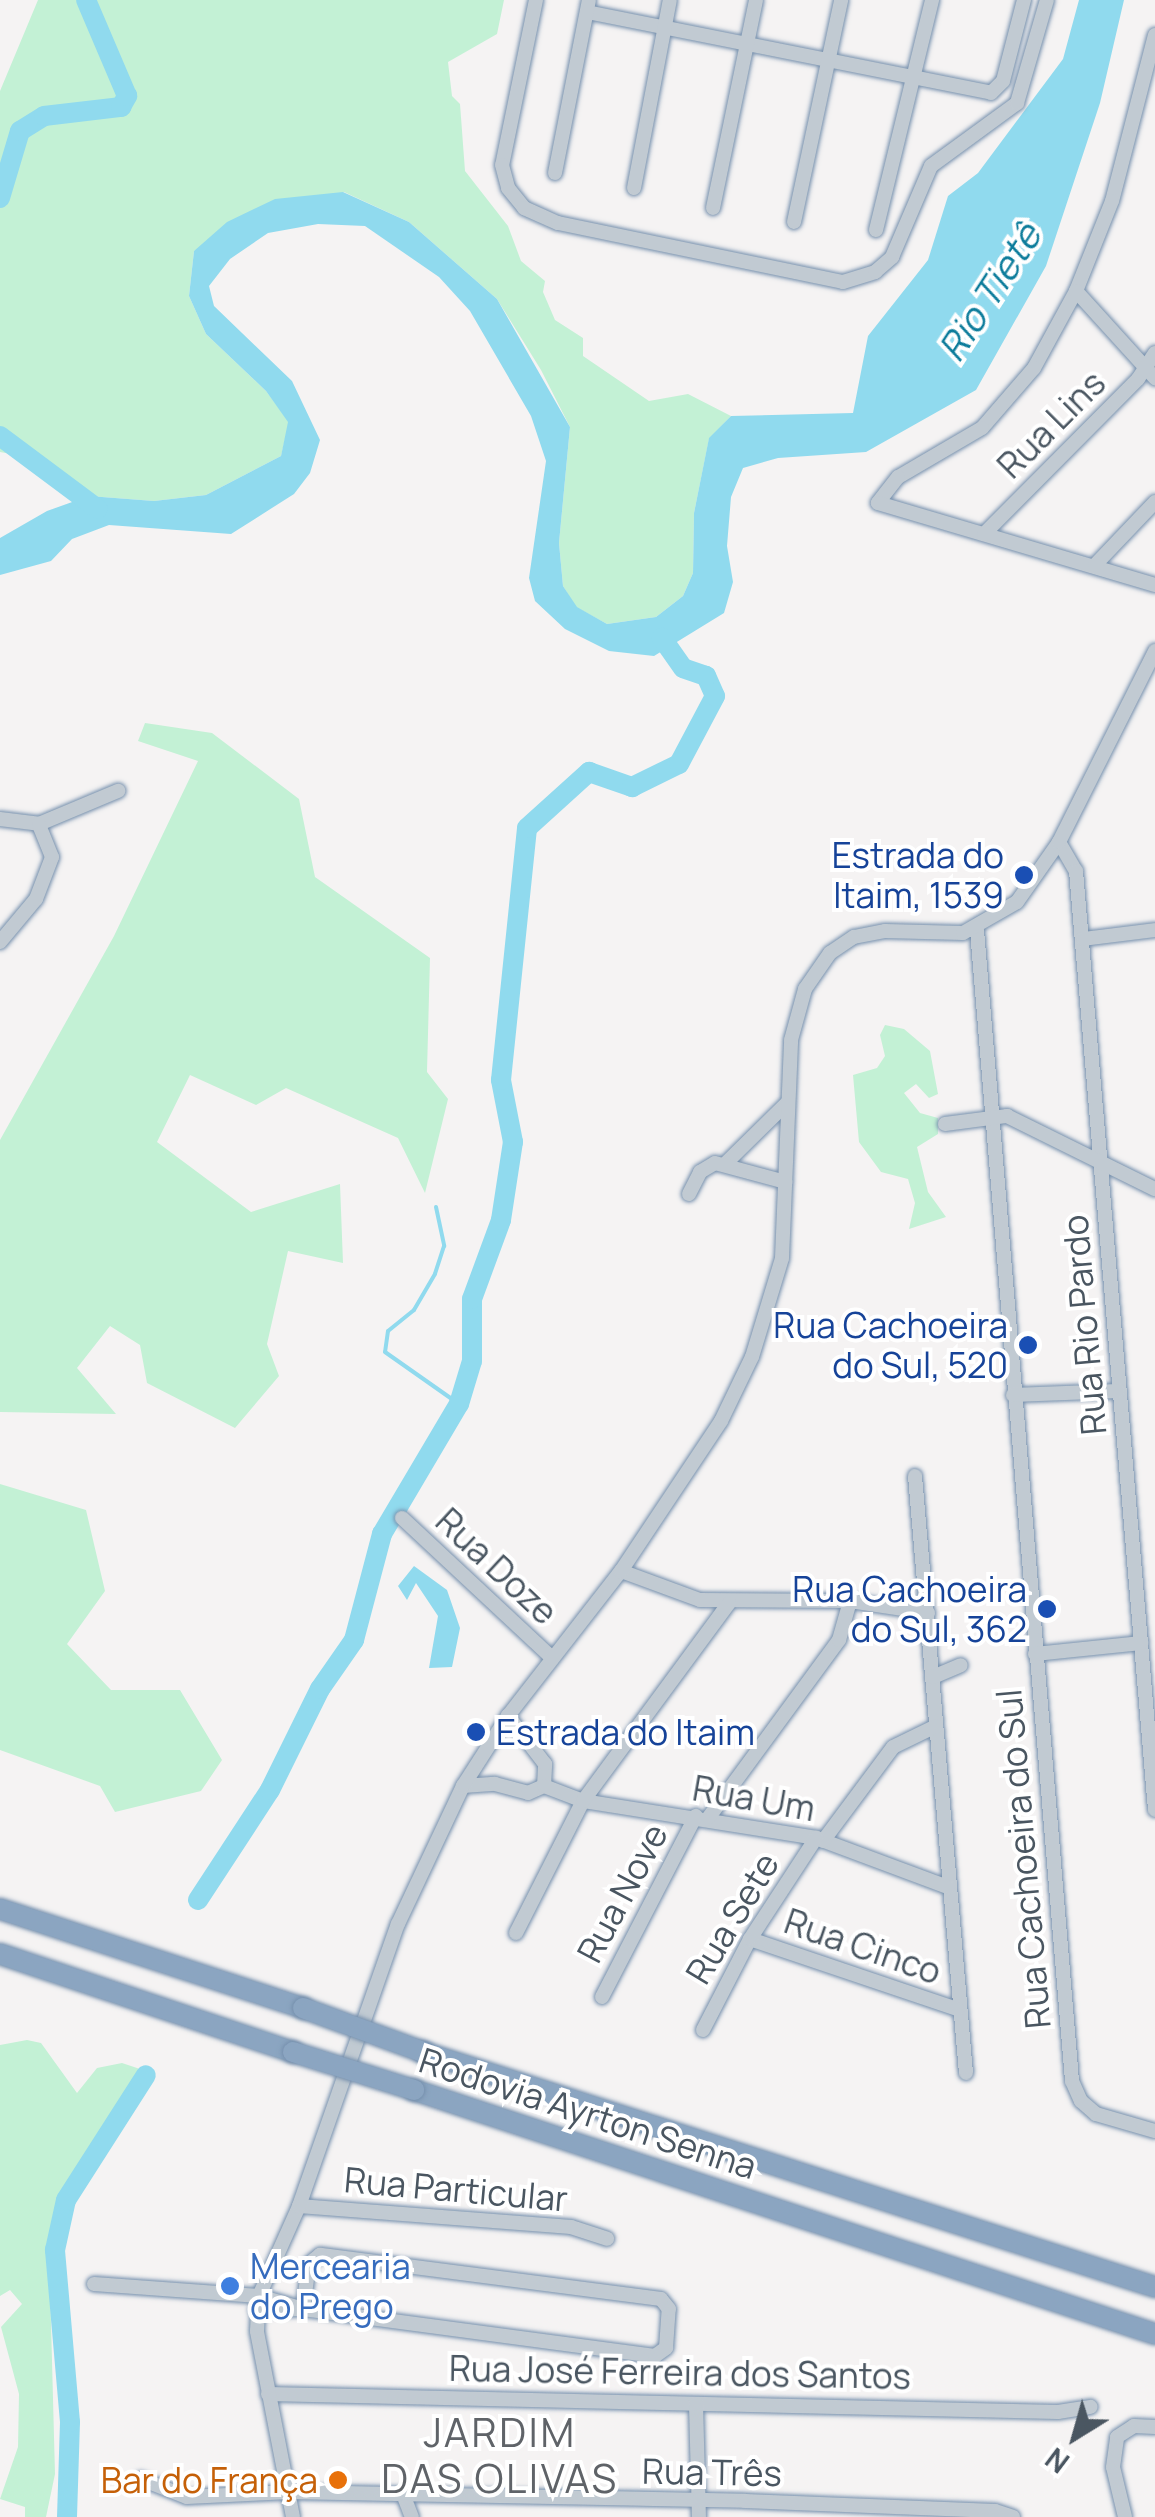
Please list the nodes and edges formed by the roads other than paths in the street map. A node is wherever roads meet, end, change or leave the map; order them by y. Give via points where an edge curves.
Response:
1 (536, 0) edge
2 (670, 0) edge
3 (756, 0) edge
4 (841, 0) edge
5 (932, 0) edge
6 (1024, 0) edge
7 (1047, 0) edge
8 (588, 6) edge
9 (664, 27) junction
10 (1155, 35) edge
11 (746, 42) junction
12 (828, 60) junction
13 (914, 78) junction
14 (555, 174) dead end
15 (634, 188) dead end
16 (713, 208) dead end
17 (794, 222) dead end
18 (876, 230) dead end
19 (1076, 291) junction
20 (1155, 353) edge
21 (1151, 373) edge
22 (1155, 502) edge
23 (984, 534) junction
24 (1095, 565) junction
25 (1155, 585) edge
26 (1155, 651) edge
27 (118, 792) dead end
28 (0, 819) edge
29 (39, 824) junction
30 (1059, 842) junction
31 (977, 930) junction
32 (1155, 930) edge
33 (1083, 939) junction
34 (0, 942) edge
35 (788, 1102) junction
36 (991, 1115) junction
37 (945, 1124) dead end
38 (1099, 1160) junction
39 (726, 1163) junction
40 (786, 1182) junction
41 (1155, 1189) edge
42 (689, 1194) dead end
43 (1118, 1391) junction
44 (1013, 1395) junction
45 (915, 1476) dead end
46 (402, 1518) dead end
47 (622, 1571) junction
48 (850, 1601) junction
49 (729, 1604) junction
50 (928, 1614) junction
51 (1141, 1643) junction
52 (1036, 1654) junction
53 (551, 1657) junction
54 (960, 1665) dead end
55 (933, 1677) junction
56 (508, 1716) junction
57 (936, 1726) junction
58 (463, 1786) junction
59 (544, 1786) junction
60 (583, 1801) junction
61 (1155, 1810) edge
62 (703, 1817) junction
63 (819, 1839) junction
64 (948, 1887) junction
65 (0, 1909) edge
66 (516, 1933) dead end
67 (750, 1939) junction
68 (0, 1954) edge
69 (602, 1997) dead end
70 (958, 2009) junction
71 (703, 2030) dead end
72 (966, 2073) dead end
73 (1155, 2131) edge
74 (299, 2206) junction
75 (606, 2238) dead end
76 (94, 2284) dead end
77 (1155, 2288) edge
78 (258, 2303) junction
79 (303, 2309) junction
80 (1155, 2334) edge
81 (268, 2394) junction
82 (696, 2404) junction
83 (1092, 2407) dead end
84 (1155, 2428) edge
85 (141, 2479) dead end
86 (289, 2492) junction
87 (403, 2494) junction
88 (699, 2510) edge
89 (879, 2512) edge
90 (294, 2517) edge
91 (412, 2517) edge
92 (1012, 2517) edge
93 (1125, 2517) edge

1 - 7 street via 502,165 508,188 524,208 558,223 842,282 875,272 892,257 931,166 1016,103
2 - 9 street
3 - 11 street
4 - 12 street
5 - 13 street
6 - 13 street via 995,92
8 - 9 street
8 - 14 street
9 - 11 street
9 - 15 street
10 - 19 street via 1112,202
11 - 12 street
11 - 16 street
12 - 13 street
12 - 17 street
13 - 18 street
19 - 21 street
19 - 23 street via 1005,406 958,445 898,476 879,498 884,508
20 - 21 street, Rua Lins
21 - 23 street, Rua Lins
22 - 24 street
23 - 24 street
24 - 25 street
26 - 30 street
27 - 29 street
28 - 29 street
29 - 34 street via 52,857 36,899
30 - 31 street via 1024,895
30 - 33 street, Rua Rio Pardo via 1074,861
31 - 35 street via 870,932 830,954 805,989 795,1019
31 - 36 street, Rua Cachoeira do Sul
32 - 33 street
33 - 38 street, Rua Rio Pardo
35 - 39 street
35 - 40 street
36 - 37 street
36 - 38 street
36 - 44 street, Rua Cachoeira do Sul
38 - 41 street
38 - 43 street, Rua Rio Pardo
39 - 40 street
39 - 42 street via 706,1166
40 - 47 street via 782,1258 752,1357 720,1421
43 - 44 street
43 - 51 street, Rua Rio Pardo
44 - 52 street, Rua Cachoeira do Sul
45 - 50 street
46 - 53 street, Rua Doze
47 - 49 street via 678,1594
47 - 53 street
48 - 49 street
48 - 50 street
48 - 62 street, Rua Nove via 839,1640
49 - 60 street
50 - 55 street
51 - 52 street
51 - 61 street, Rua Rio Pardo
52 - 73 street, Rua Cachoeira do Sul via 1072,2081 1080,2101 1096,2114
53 - 56 street
54 - 55 street
55 - 57 street
56 - 58 street
56 - 59 street via 545,1764
57 - 63 street, Rua Sete via 893,1747
57 - 64 street
58 - 59 street, Rua Um via 494,1784 528,1793
58 - 74 street via 398,1924
59 - 60 street, Rua Um
60 - 62 street, Rua Um
60 - 66 street
62 - 63 street, Rua Um
62 - 69 street, Rua Nove
63 - 64 street, Rua Um
63 - 67 street, Rua Sete
64 - 70 street
65 - 77 highway, Rodovia Ayrton Senna, bridge
67 - 70 street, Rua Cinco
67 - 71 street, Rua Sete
68 - 80 highway, Rodovia Ayrton Senna, bridge
70 - 72 street
74 - 75 street, Rua Particular via 571,2227
74 - 78 street
76 - 78 street
78 - 79 street
78 - 81 street
79 - 79 street via 656,2356 666,2348 669,2309 661,2299 320,2255 309,2264
81 - 82 street, Rua José Ferreira dos Santos
81 - 86 street
82 - 83 street, Rua José Ferreira dos Santos via 1058,2412
82 - 88 street
84 - 93 street via 1134,2426 1117,2436 1113,2467
85 - 86 street, Rua Três via 188,2497
86 - 87 street, Rua Três
86 - 90 street
87 - 88 street, Rua Três
87 - 91 street
88 - 89 street, Rua Três
89 - 92 street, Rua Três via 985,2510

